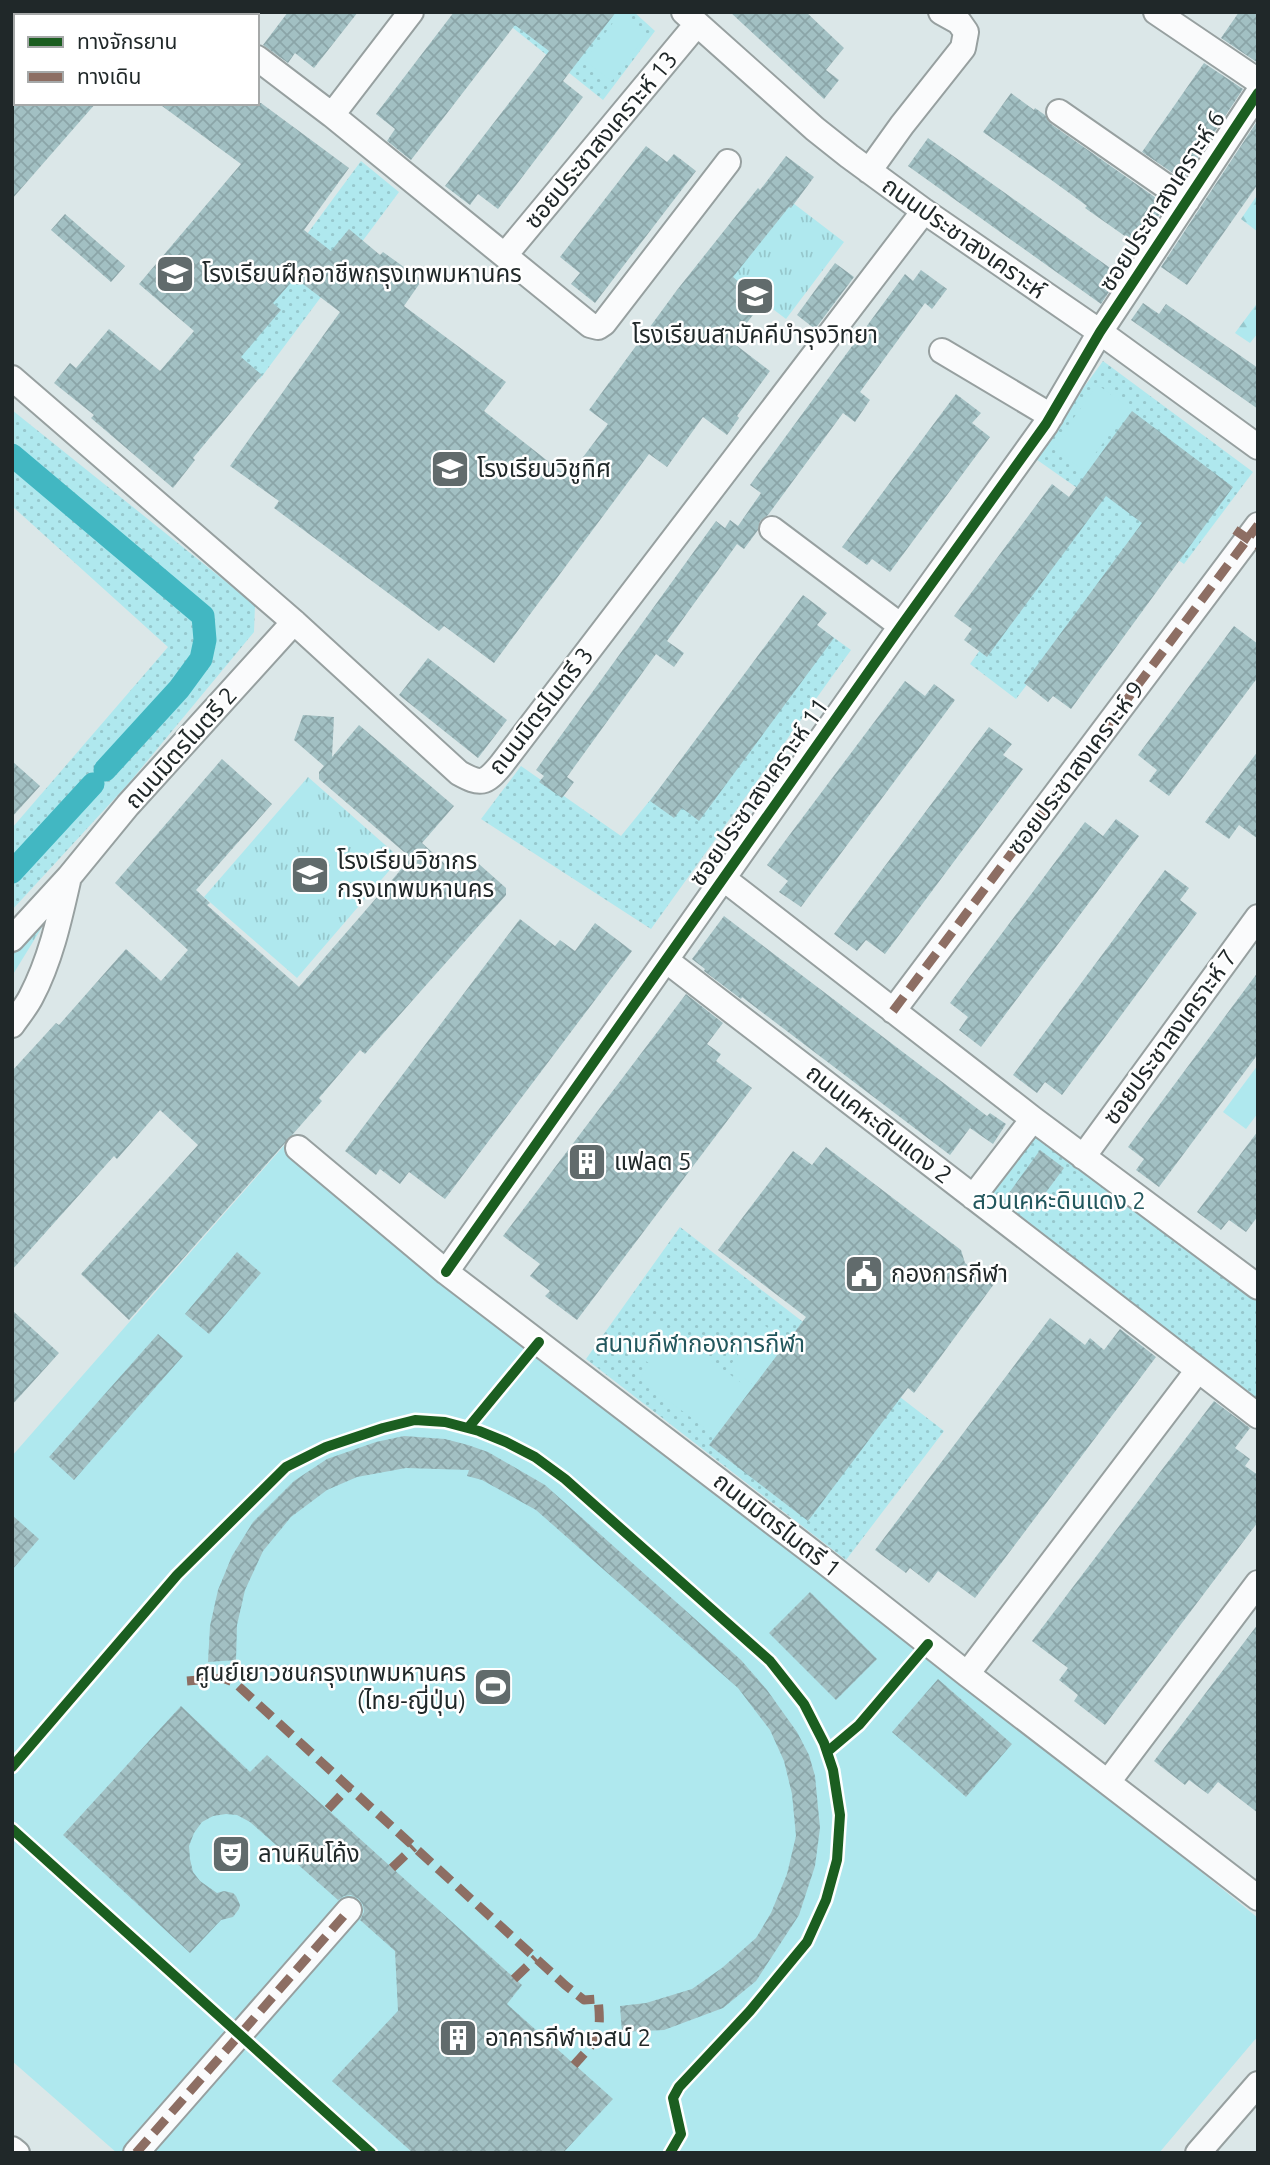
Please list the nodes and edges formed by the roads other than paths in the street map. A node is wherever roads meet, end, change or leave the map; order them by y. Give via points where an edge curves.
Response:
1 (411, 12) edge
2 (941, 12) edge
3 (1156, 12) edge
4 (690, 18) edge
5 (259, 60) edge
6 (1258, 82) edge
7 (1258, 93) edge
8 (1059, 112) dead end
9 (332, 115) junction
10 (729, 162) dead end
11 (869, 171) junction
12 (1187, 201) junction
13 (924, 211) junction
14 (505, 255) junction
15 (1100, 332) junction
16 (942, 351) dead end
17 (12, 378) edge
18 (1051, 416) junction
19 (1258, 447) edge
20 (1258, 524) edge
21 (772, 529) dead end
22 (295, 622) junction
23 (901, 626) junction
24 (69, 877) junction
25 (724, 879) junction
26 (1258, 917) edge
27 (12, 939) edge
28 (667, 961) junction
29 (893, 1011) junction
30 (12, 1025) edge
31 (1032, 1119) junction
32 (298, 1148) dead end
33 (1083, 1157) junction
34 (973, 1197) junction
35 (446, 1272) junction
36 (1258, 1287) edge
37 (1198, 1370) junction
38 (1258, 1416) edge
39 (1258, 1583) edge
40 (967, 1674) junction
41 (1108, 1783) junction
42 (1254, 1886) edge
43 (349, 1910) dead end
44 (1258, 2084) edge
45 (12, 2149) edge
46 (17, 2153) edge
47 (136, 2153) edge
48 (1198, 2153) edge

1 - 9 street
2 - 11 street via 966,32 963,48
3 - 6 street
4 - 11 street, ถนนประชาสงเคราะห์
4 - 14 street, ซอยประชาสงเคราะห์ 13
5 - 9 street
7 - 12 street, ซอยประชาสงเคราะห์ 6
8 - 12 street
9 - 14 street
10 - 14 street via 598,327
11 - 13 street, ถนนประชาสงเคราะห์
12 - 15 street, ซอยประชาสงเคราะห์ 6
13 - 15 street, ถนนประชาสงเคราะห์
13 - 22 street, ถนนมิตรไมตรี 3 via 490,778 482,782 459,773
15 - 18 street, ซอยประชาสงเคราะห์ 11
15 - 19 street, ถนนประชาสงเคราะห์
16 - 18 street
17 - 22 street, ถนนมิตรไมตรี 3
18 - 23 street, ซอยประชาสงเคราะห์ 11
20 - 29 street, ซอยประชาสงเคราะห์ 9
21 - 23 street
22 - 24 street, ถนนมิตรไมตรี 2 via 128,805
23 - 25 street, ซอยประชาสงเคราะห์ 11
24 - 27 street, ถนนมิตรไมตรี 2
24 - 30 street, ถนนมิตรไมตรี 2 via 46,965 31,999
25 - 28 street, ซอยประชาสงเคราะห์ 11
25 - 29 street
26 - 33 street, ซอยประชาสงเคราะห์ 7
28 - 34 street, ถนนเคหะดินแดง 2
28 - 35 street, ซอยประชาสงเคราะห์ 11
29 - 31 street
31 - 33 street
31 - 34 street
32 - 35 street, ถนนมิตรไมตรี 1
33 - 36 street
34 - 37 street, ถนนเคหะดินแดง 2
35 - 40 street, ถนนมิตรไมตรี 1
37 - 38 street, ถนนเคหะดินแดง 2
37 - 40 street
39 - 41 street
40 - 41 street, ถนนมิตรไมตรี 1
41 - 42 street, ถนนมิตรไมตรี 1
43 - 47 street
44 - 48 street
45 - 46 street

